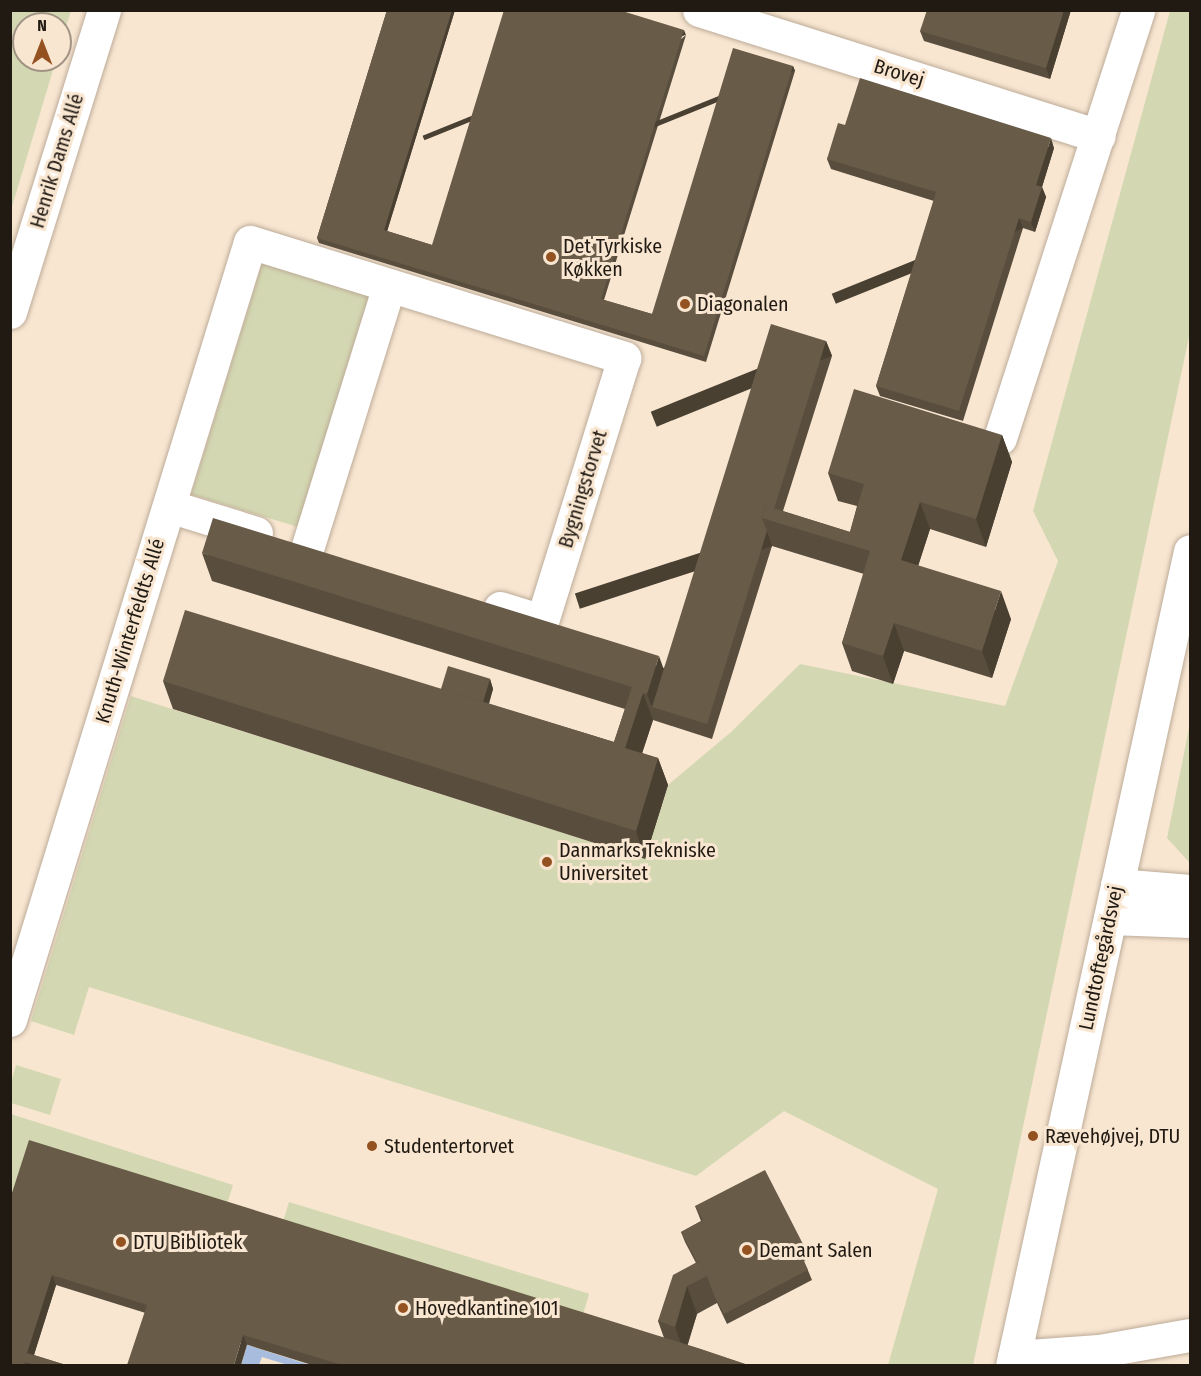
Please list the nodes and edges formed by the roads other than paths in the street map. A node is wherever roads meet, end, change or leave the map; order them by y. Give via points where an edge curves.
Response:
1 (104, 10) edge
2 (699, 10) edge
3 (1138, 10) edge
4 (1099, 136) junction
5 (250, 242) joint
6 (389, 286) junction
7 (11, 308) edge
8 (1000, 438) edge
9 (169, 506) junction
10 (307, 549) junction
11 (1191, 551) edge
12 (341, 559) edge
13 (475, 600) edge
14 (1118, 885) junction
15 (1191, 891) edge
16 (1110, 918) junction
17 (1191, 921) edge
18 (10, 1020) edge
19 (1191, 1335) edge
20 (1013, 1361) edge

1 - 7 street, Henrik Dams Allé
2 - 4 street, Brovej
3 - 4 street
4 - 8 street
5 - 6 street, Bygningstorvet
5 - 9 street, Knuth-Winterfeldts Allé
6 - 10 street
6 - 13 street, Bygningstorvet via 624,358 542,621
9 - 10 street
9 - 18 street, Knuth-Winterfeldts Allé
10 - 12 street
11 - 14 street, Lundtoftegårdsvej
14 - 15 street
14 - 16 street, Lundtoftegårdsvej
16 - 17 street
16 - 20 street, Lundtoftegårdsvej
19 - 20 street

